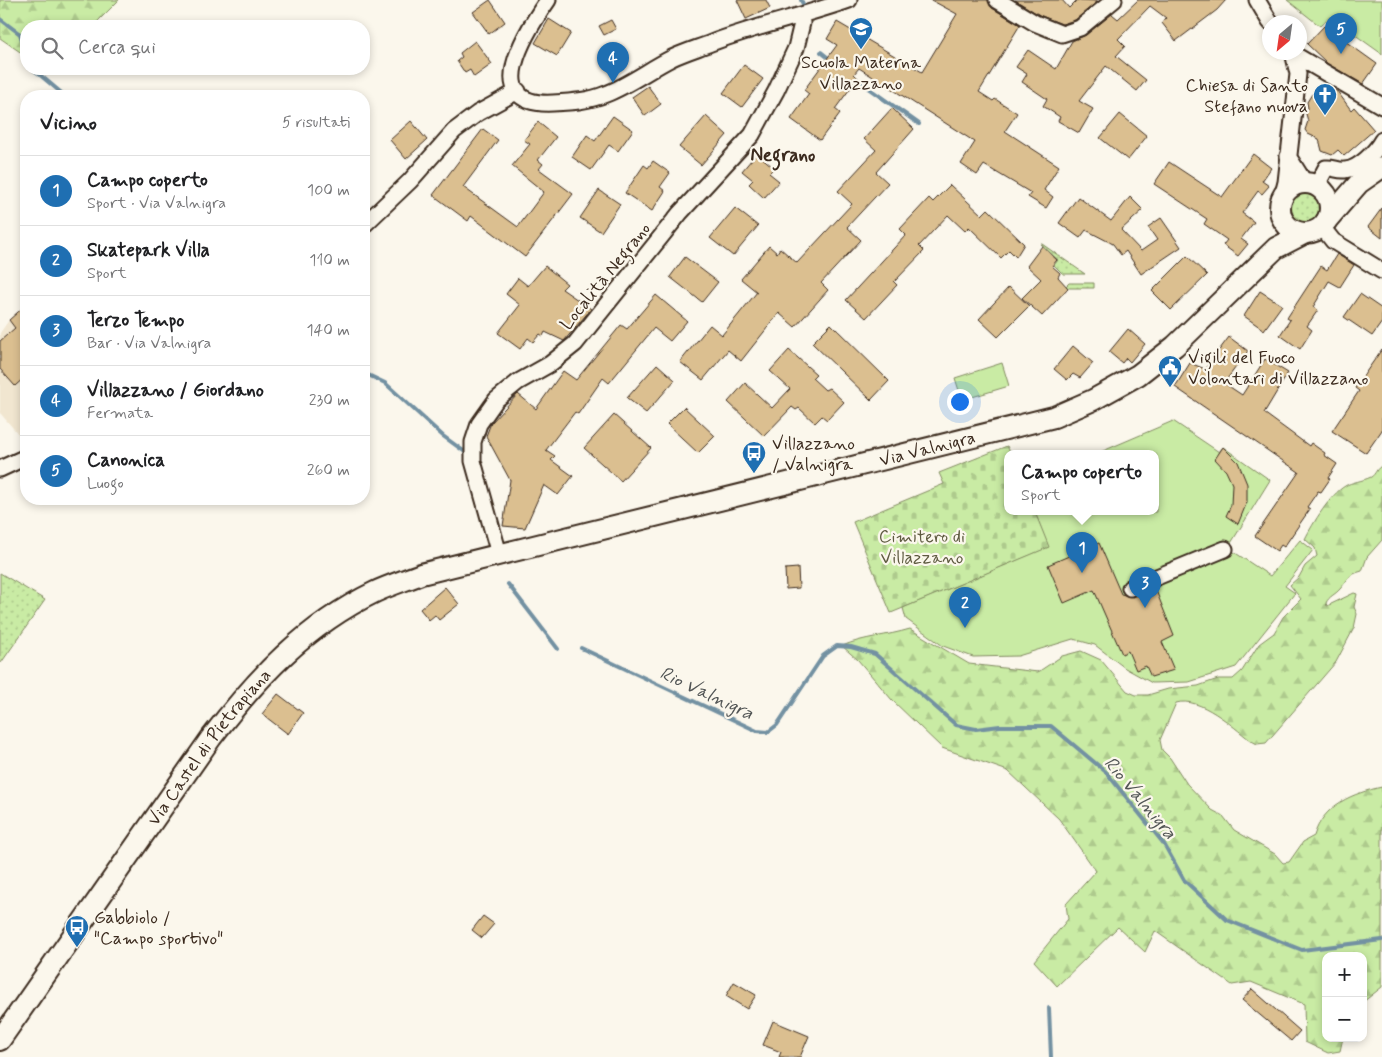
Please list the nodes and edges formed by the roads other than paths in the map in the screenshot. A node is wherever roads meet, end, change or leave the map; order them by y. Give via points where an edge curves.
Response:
1 (548, 0) edge
2 (849, 0) edge
3 (997, 0) edge
4 (1114, 0) edge
5 (1257, 0) edge
6 (1266, 15) edge
7 (801, 16) junction
8 (1295, 60) edge
9 (1304, 60) edge
10 (516, 87) junction
11 (1382, 106) edge
12 (1382, 140) edge
13 (1288, 156) junction
14 (1382, 167) edge
15 (1359, 183) junction
16 (1315, 188) junction
17 (1281, 206) junction
18 (370, 219) edge
19 (1318, 227) junction
20 (1276, 248) junction
21 (1382, 271) edge
22 (20, 460) edge
23 (0, 468) edge
24 (1225, 549) dead end
25 (499, 554) junction
26 (1130, 588) dead end
27 (0, 1038) edge

1 - 10 street via 518,47 514,62
2 - 7 street
3 - 4 street via 1034,24 1062,34 1080,28
5 - 6 street
7 - 10 street via 746,30 673,57 606,94 591,98 541,103 527,100
7 - 25 street, Località Negrano via 796,48 752,135 680,213 576,344 496,400 479,424 473,442 473,461
8 - 13 street via 1298,74
9 - 11 street
10 - 18 street via 454,131 410,182
12 - 16 street via 1352,169 1326,168
13 - 16 street
13 - 17 street
14 - 15 main road
15 - 16 main road via 1341,192
15 - 19 main road
16 - 17 main road via 1292,187
16 - 19 main road via 1329,206
17 - 19 main road via 1287,226 1292,230
17 - 20 main road
19 - 20 main road, Via Valnigra
19 - 21 street via 1333,241
20 - 25 main road, Via Valnigra via 1156,362 1118,387 1054,417
22 - 23 street
24 - 26 street
25 - 27 main road, Via Castel di Pietrapiana via 421,574 375,592 323,623 287,651 247,691 211,738

